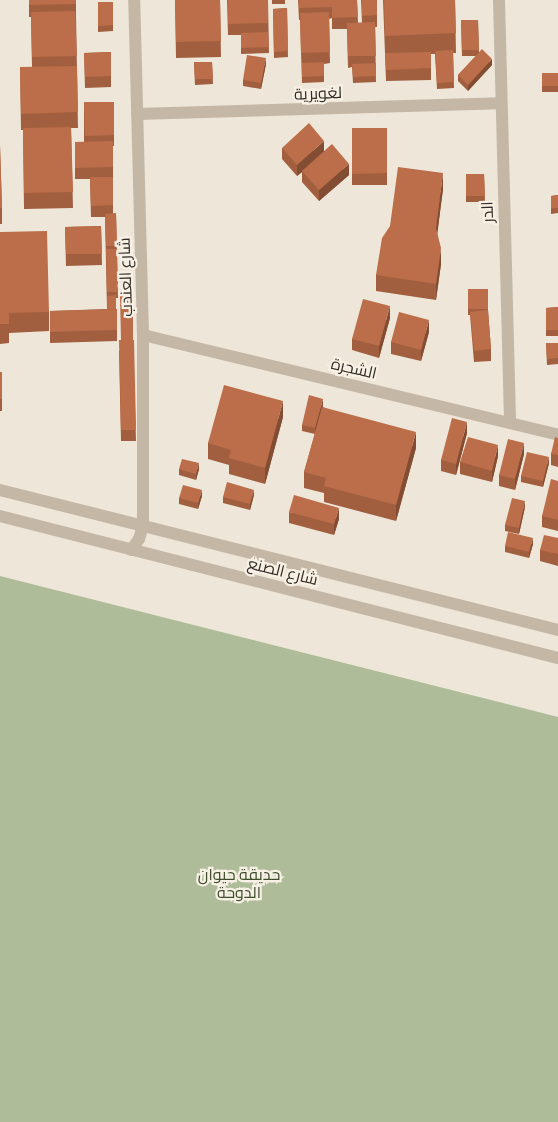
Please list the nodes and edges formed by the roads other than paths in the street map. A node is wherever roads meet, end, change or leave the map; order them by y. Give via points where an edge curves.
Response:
1 (134, 0) edge
2 (498, 0) edge
3 (500, 103) junction
4 (137, 114) junction
5 (143, 335) junction
6 (510, 422) junction
7 (558, 435) edge
8 (0, 490) edge
9 (0, 516) edge
10 (143, 526) junction
11 (131, 550) junction
12 (558, 630) edge
13 (558, 658) edge

1 - 4 street, شارع العندب
2 - 3 street, الدر
3 - 4 street, لغويرية
3 - 6 street, الدر
4 - 5 street, شارع العندب
5 - 6 street, الشجرة
5 - 10 street, شارع العندب
6 - 7 street, الشجرة
8 - 10 street, شارع الصنع
9 - 11 street, شارع الصنع
10 - 11 street, شارع العندب
10 - 12 street, شارع الصنع
11 - 13 street, شارع الصنع

